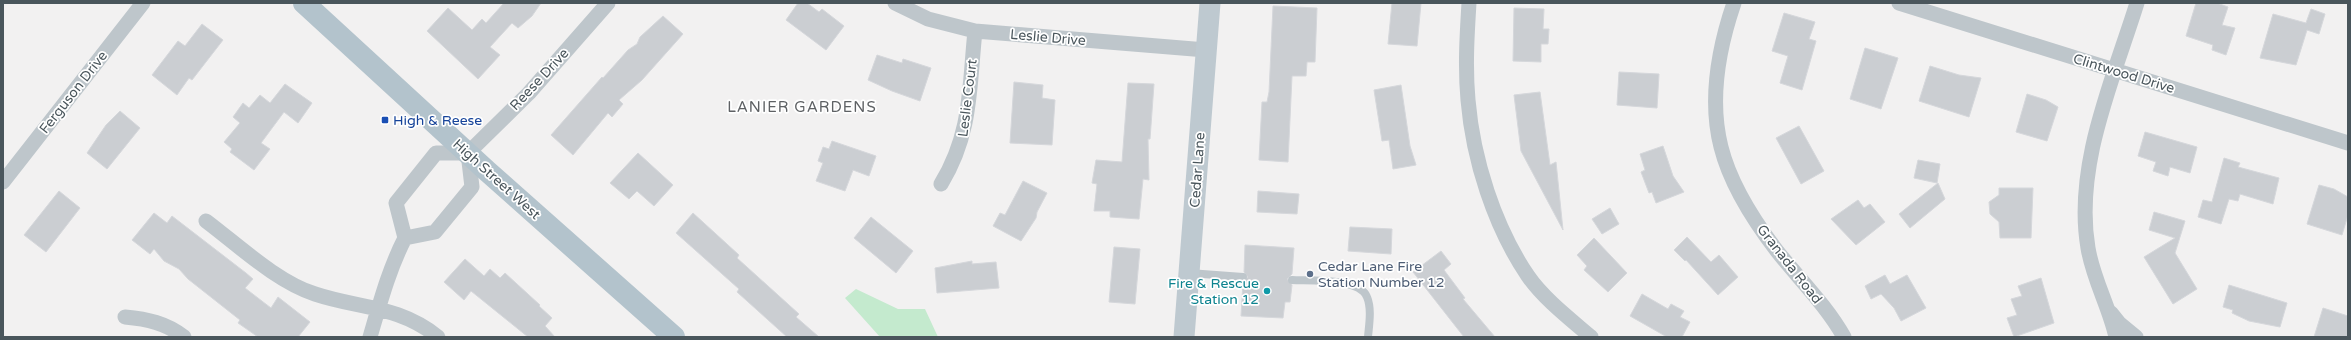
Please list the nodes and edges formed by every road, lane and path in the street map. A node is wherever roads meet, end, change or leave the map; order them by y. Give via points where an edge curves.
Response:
1 (142, 3) edge
2 (304, 3) edge
3 (608, 3) edge
4 (896, 3) edge
5 (1210, 3) edge
6 (1469, 3) edge
7 (1734, 3) edge
8 (1900, 3) edge
9 (2137, 3) edge
10 (975, 31) junction
11 (1206, 50) junction
12 (2116, 71) junction
13 (2348, 143) edge
14 (468, 153) junction
15 (5, 175) edge
16 (940, 184) dead end
17 (206, 221) dead end
18 (405, 238) junction
19 (1189, 274) junction
20 (1243, 277) dead end
21 (1292, 280) dead end
22 (379, 309) junction
23 (2109, 310) junction
24 (125, 317) dead end
25 (184, 337) edge
26 (370, 337) edge
27 (438, 337) edge
28 (674, 337) edge
29 (1184, 337) edge
30 (1368, 337) edge
31 (1591, 337) edge
32 (1844, 337) edge
33 (2116, 337) edge
34 (2136, 337) edge

1 - 15 street, Ferguson Drive
2 - 14 main road, High Street West
3 - 14 street, Reese Drive via 529,93
4 - 10 street, Leslie Drive via 928,19
5 - 11 main road, Cedar Lane
6 - 31 street via 1466,58 1468,101 1474,143 1486,184 1501,224 1528,277
7 - 32 street, Granada Road via 1724,31 1718,65 1716,99 1721,147 1736,184 1759,226 1818,298
8 - 12 street, Clintwood Drive
9 - 12 street
10 - 11 street, Leslie Drive
10 - 16 street, Leslie Court via 966,122 956,154
11 - 19 main road, Cedar Lane
12 - 13 street, Clintwood Drive
12 - 23 street via 2090,152 2084,216 2096,280
14 - 18 street via 472,187 435,232
14 - 18 street via 436,153 396,203
14 - 28 main road, High Street West
17 - 22 street via 294,285 315,294
18 - 22 street via 397,254
19 - 20 lane
19 - 29 main road, Cedar Lane
21 - 30 lane via 1348,284 1359,288 1367,296 1370,307
22 - 26 street
22 - 27 street via 400,314 424,326
23 - 33 street
23 - 34 street via 2119,324
24 - 25 street via 162,324

